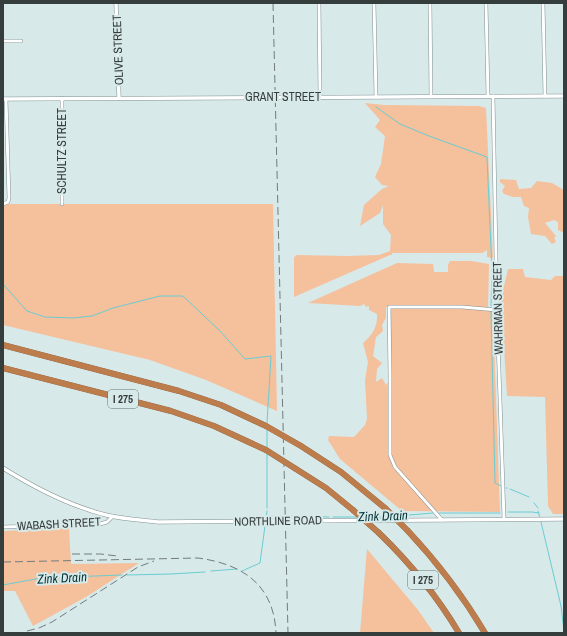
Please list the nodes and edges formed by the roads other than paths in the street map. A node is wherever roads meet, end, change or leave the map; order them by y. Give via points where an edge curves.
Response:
1 (116, 3) edge
2 (319, 3) edge
3 (374, 3) edge
4 (430, 3) edge
5 (486, 3) edge
6 (543, 3) edge
7 (3, 41) edge
8 (21, 41) dead end
9 (431, 96) junction
10 (488, 96) junction
11 (493, 96) junction
12 (545, 96) junction
13 (564, 96) edge
14 (320, 97) junction
15 (376, 97) junction
16 (62, 98) junction
17 (119, 98) junction
18 (5, 99) edge
19 (3, 204) edge
20 (62, 204) dead end
21 (497, 310) junction
22 (3, 346) edge
23 (3, 368) edge
24 (3, 468) edge
25 (113, 516) junction
26 (504, 519) junction
27 (564, 519) edge
28 (442, 520) junction
29 (3, 527) edge
30 (459, 633) edge
31 (485, 633) edge

1 - 17 street, OLIVE STREET
2 - 14 street
3 - 15 street
4 - 9 street
5 - 10 street
6 - 12 street
7 - 8 street
9 - 10 street, GRANT STREET
9 - 15 street, GRANT STREET
10 - 11 street, GRANT STREET
11 - 12 street, GRANT STREET
11 - 21 street, WAHRMAN STREET
12 - 13 street, GRANT STREET
14 - 15 street, GRANT STREET
14 - 17 street, GRANT STREET
16 - 17 street, GRANT STREET
16 - 18 street, GRANT STREET
16 - 20 street, SCHULTZ STREET
18 - 19 street via 9,198 8,202
21 - 26 street, WAHRMAN STREET
21 - 28 street via 462,307 389,307 390,455 395,468
22 - 31 highway, I 275, bridge via 179,391 266,426 301,446 341,472 385,508 408,531 452,583
23 - 30 highway, I 275, bridge via 171,411 266,450 326,488 379,533 420,576
24 - 25 street, NORTHLINE ROAD via 55,496
25 - 28 street, NORTHLINE ROAD via 158,522
25 - 29 street, WABASH STREET via 100,524
26 - 27 street, NORTHLINE ROAD
26 - 28 street, NORTHLINE ROAD

